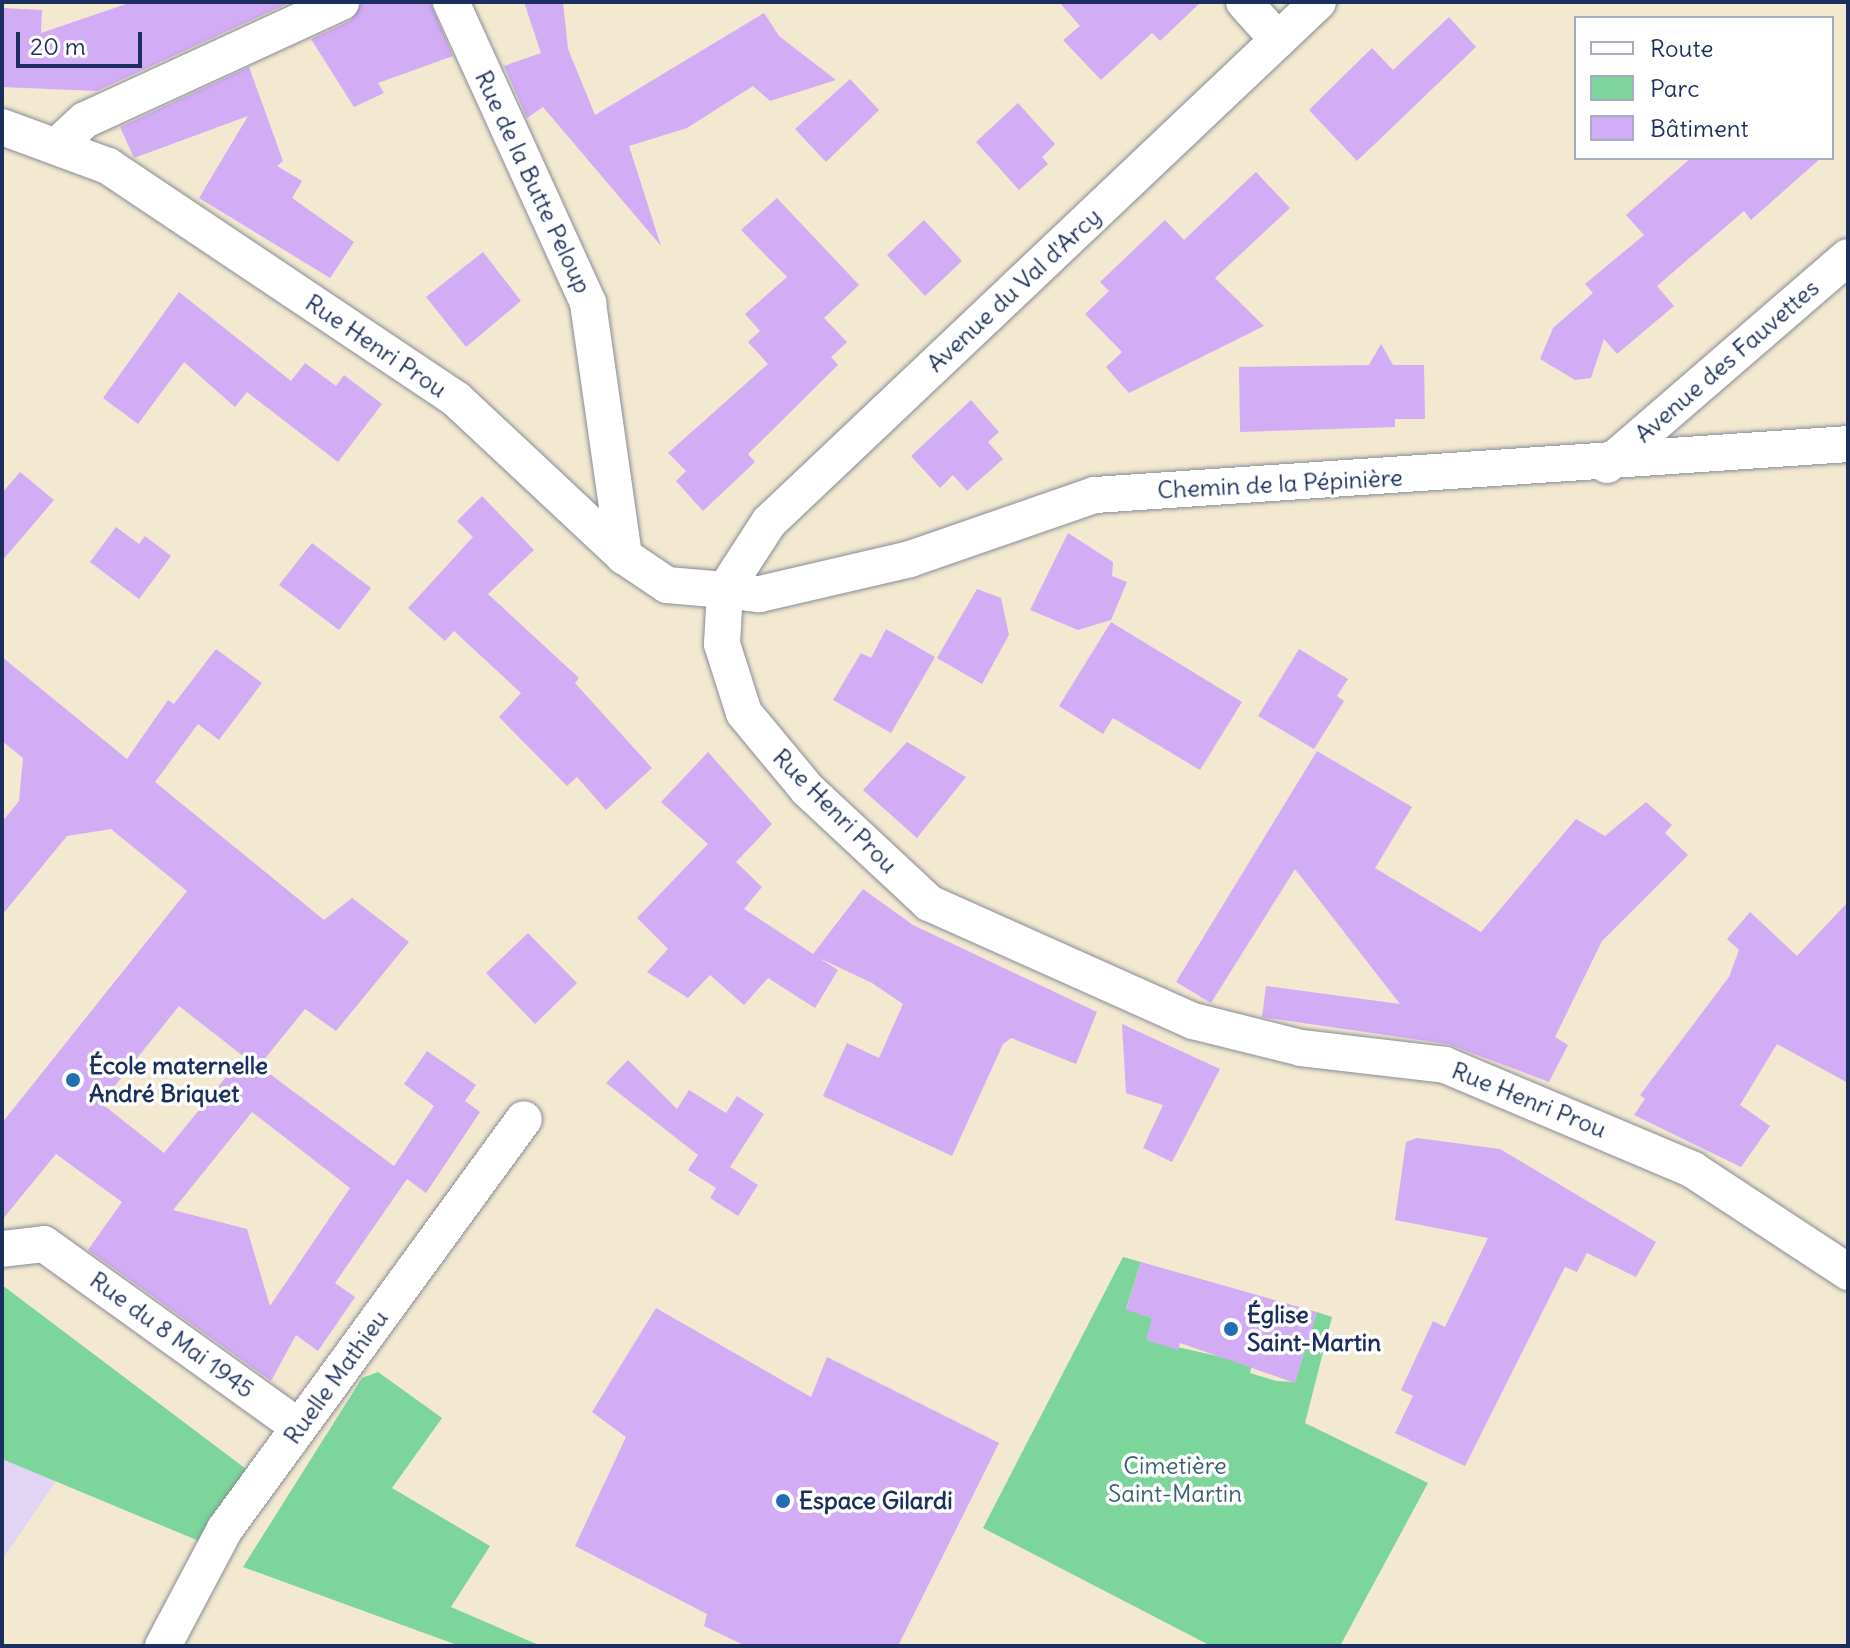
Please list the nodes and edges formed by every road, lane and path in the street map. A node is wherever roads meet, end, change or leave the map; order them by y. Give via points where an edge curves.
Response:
1 (341, 2) edge
2 (451, 2) edge
3 (1244, 2) edge
4 (1318, 2) edge
5 (1278, 40) junction
6 (2, 127) edge
7 (59, 144) junction
8 (1848, 257) edge
9 (1848, 444) edge
10 (1607, 465) junction
11 (624, 556) junction
12 (725, 590) junction
13 (524, 1119) dead end
14 (2, 1249) edge
15 (1848, 1272) edge
16 (299, 1427) junction
17 (163, 1646) edge

1 - 7 street via 85,120
2 - 11 street, Rue de la Butte Peloup via 588,303
3 - 5 street
4 - 5 street, Avenue du Val d'Arcy
5 - 12 street, Avenue du Val d'Arcy via 769,522
6 - 7 street, Rue Henri Prou
7 - 11 street, Rue Henri Prou via 108,166 456,399
8 - 10 street, Avenue des Fauvettes
9 - 10 street, Chemin de la Pépinière
10 - 12 street, Chemin de la Pépinière via 1095,495 910,559 760,594
11 - 12 street, Rue Henri Prou via 667,585
12 - 15 street, Rue Henri Prou via 722,644 744,713 808,790 929,903 1193,1021 1301,1048 1445,1065 1693,1170
13 - 16 street, Ruelle Mathieu
14 - 16 street, Rue du 8 Mai 1945 via 44,1244
16 - 17 street, Ruelle Mathieu via 225,1529

